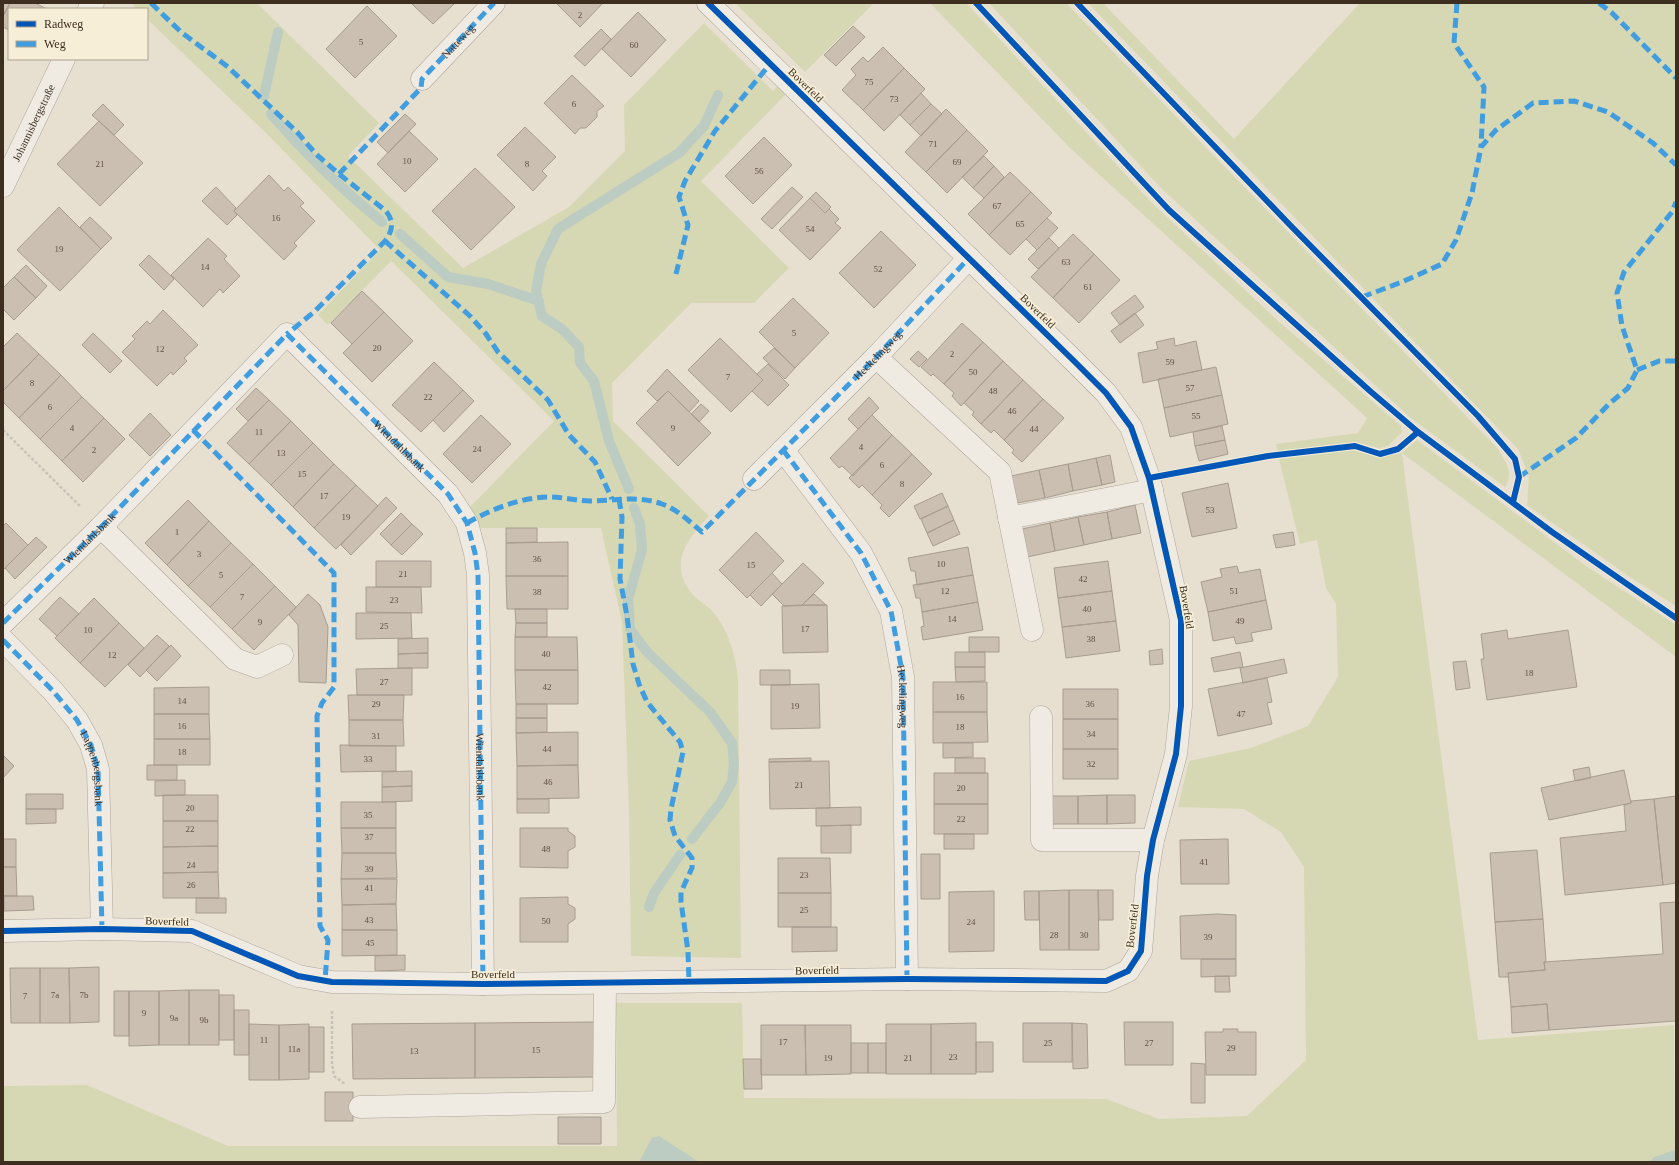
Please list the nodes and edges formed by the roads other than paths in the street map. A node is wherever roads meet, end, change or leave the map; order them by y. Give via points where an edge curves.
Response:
1 (494, 3) edge
2 (708, 3) edge
3 (64, 60) edge
4 (422, 79) dead end
5 (3, 186) edge
6 (969, 258) junction
7 (876, 357) junction
8 (783, 450) junction
9 (754, 479) dead end
10 (1152, 490) junction
11 (1009, 518) junction
12 (101, 527) junction
13 (3, 623) edge
14 (1032, 630) dead end
15 (3, 640) edge
16 (282, 655) dead end
17 (1041, 717) dead end
18 (1153, 840) junction
19 (102, 929) junction
20 (3, 931) edge
21 (907, 979) junction
22 (605, 983) junction
23 (483, 984) junction
24 (360, 1107) road end

1 - 4 street, Natteweg
2 - 6 street, Boverfeld
3 - 5 street, Johannisbergstraße
6 - 7 street, Heckelingweg
6 - 10 street, Boverfeld via 1106,393 1131,427
7 - 8 street, Heckelingweg
7 - 11 street via 1000,472
8 - 9 street, Heckelingweg
8 - 21 street, Heckelingweg via 861,553 891,611 903,677
10 - 11 street
10 - 18 street, Boverfeld via 1181,620 1182,659 1176,754
11 - 14 street
12 - 13 street, Wiendahlsbank
12 - 16 street via 235,659 257,667
12 - 23 street, Wiendahlsbank via 287,334 448,494 467,523 478,575
15 - 19 street, Lappenbergsbank via 53,691 77,720 91,746 98,769
17 - 18 street via 1042,840
18 - 21 street, Boverfeld via 1147,876 1141,951 1128,971 1106,981
19 - 20 street, Boverfeld
19 - 23 street, Boverfeld via 192,931 298,976 332,982
21 - 22 street, Boverfeld
22 - 23 street, Boverfeld
22 - 24 street via 604,1102

